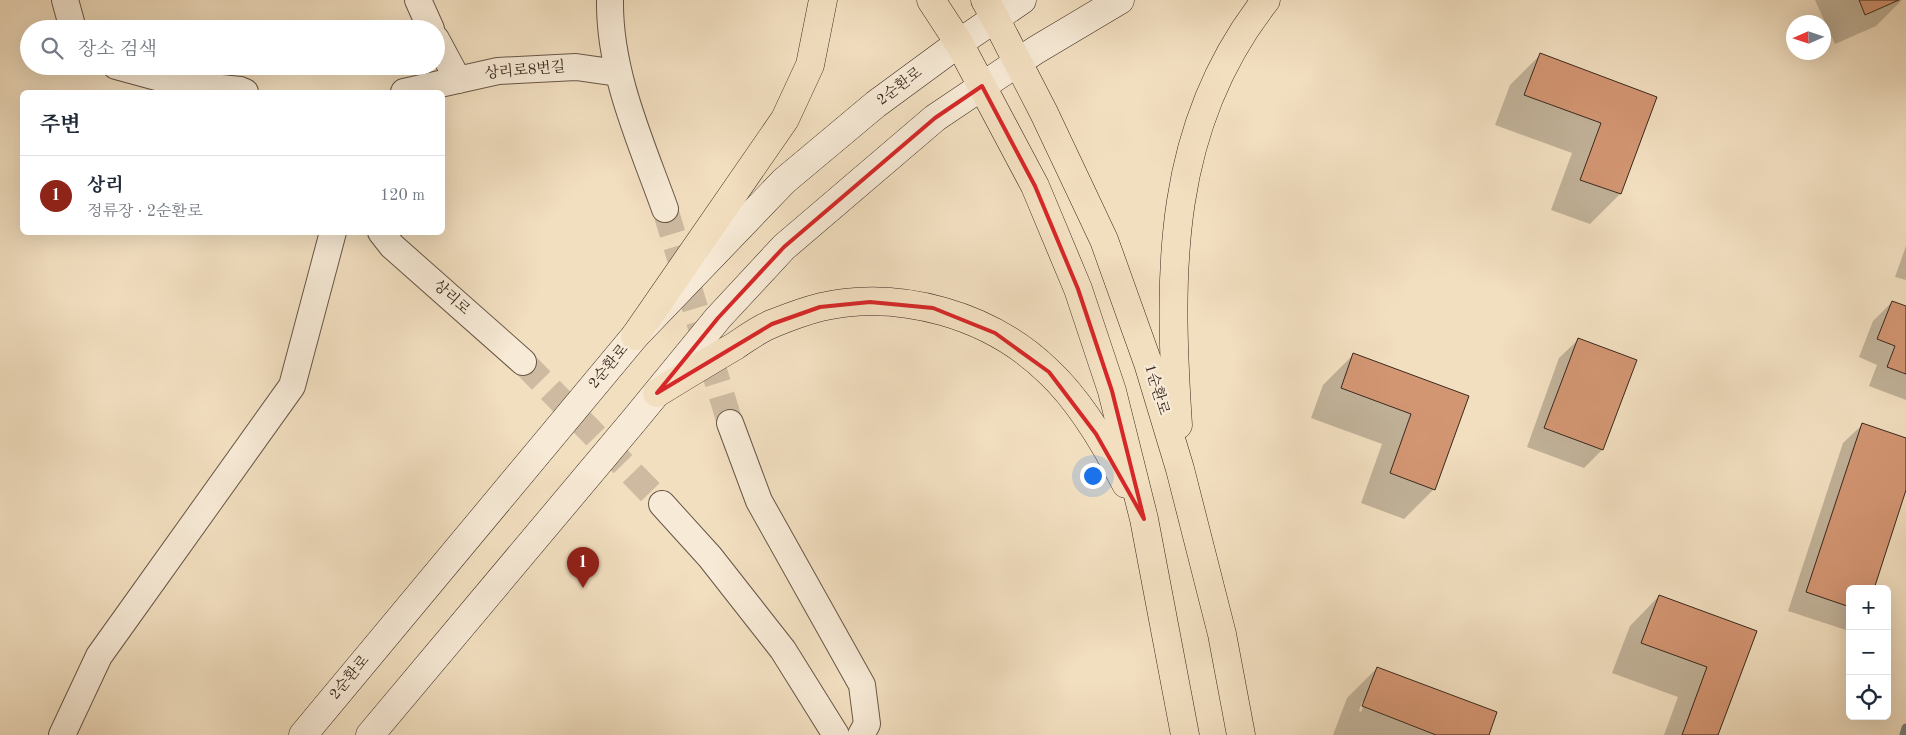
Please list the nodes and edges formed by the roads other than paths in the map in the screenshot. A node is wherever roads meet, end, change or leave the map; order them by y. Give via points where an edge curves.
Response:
1 (65, 0) edge
2 (418, 0) edge
3 (610, 0) edge
4 (823, 0) edge
5 (931, 0) edge
6 (1022, 0) edge
7 (1120, 0) edge
8 (1266, 0) edge
9 (990, 9) edge
10 (71, 20) edge
11 (427, 20) edge
12 (959, 43) junction
13 (445, 56) edge
14 (1018, 62) junction
15 (618, 73) junction
16 (149, 75) edge
17 (458, 80) junction
18 (982, 86) junction
19 (240, 90) edge
20 (413, 90) edge
21 (665, 209) tunnel mouth
22 (332, 235) edge
23 (383, 235) edge
24 (635, 336) junction
25 (523, 362) tunnel mouth
26 (657, 393) junction
27 (730, 423) tunnel mouth
28 (1180, 469) junction
29 (662, 504) tunnel mouth
30 (1144, 519) junction
31 (62, 735) edge
32 (303, 735) edge
33 (370, 735) edge
34 (836, 735) edge
35 (861, 735) edge
36 (1185, 735) edge
37 (1241, 735) edge

1 - 10 street
2 - 11 street
3 - 15 street
4 - 24 main road via 810,66 785,119
5 - 12 main road
6 - 9 street
7 - 14 street
8 - 28 main road via 1211,92 1198,126 1178,211 1172,305
9 - 12 street
9 - 14 main road, 1순환로
12 - 18 main road
12 - 24 street, 2순환로 via 876,104 784,181
13 - 17 street
14 - 18 street
14 - 28 main road, 1순환로 via 1104,240 1148,363
15 - 17 street, 상리로8번길 via 576,67 498,71
15 - 21 street
16 - 19 street via 182,84
17 - 20 street, 상리로8번길
18 - 26 street via 934,118 784,247 718,318
18 - 30 main road via 1035,186 1078,289 1112,391
22 - 31 street via 292,386 99,656
23 - 25 street, 상리로
24 - 32 street, 2순환로
26 - 30 main road via 772,324 820,307 870,302 933,308 995,334 1022,349 1050,372 1096,434
26 - 33 street
27 - 35 street via 759,500 862,685 867,724
28 - 37 main road, 1순환로 via 1222,634
29 - 34 street via 710,557 782,650
30 - 36 main road

